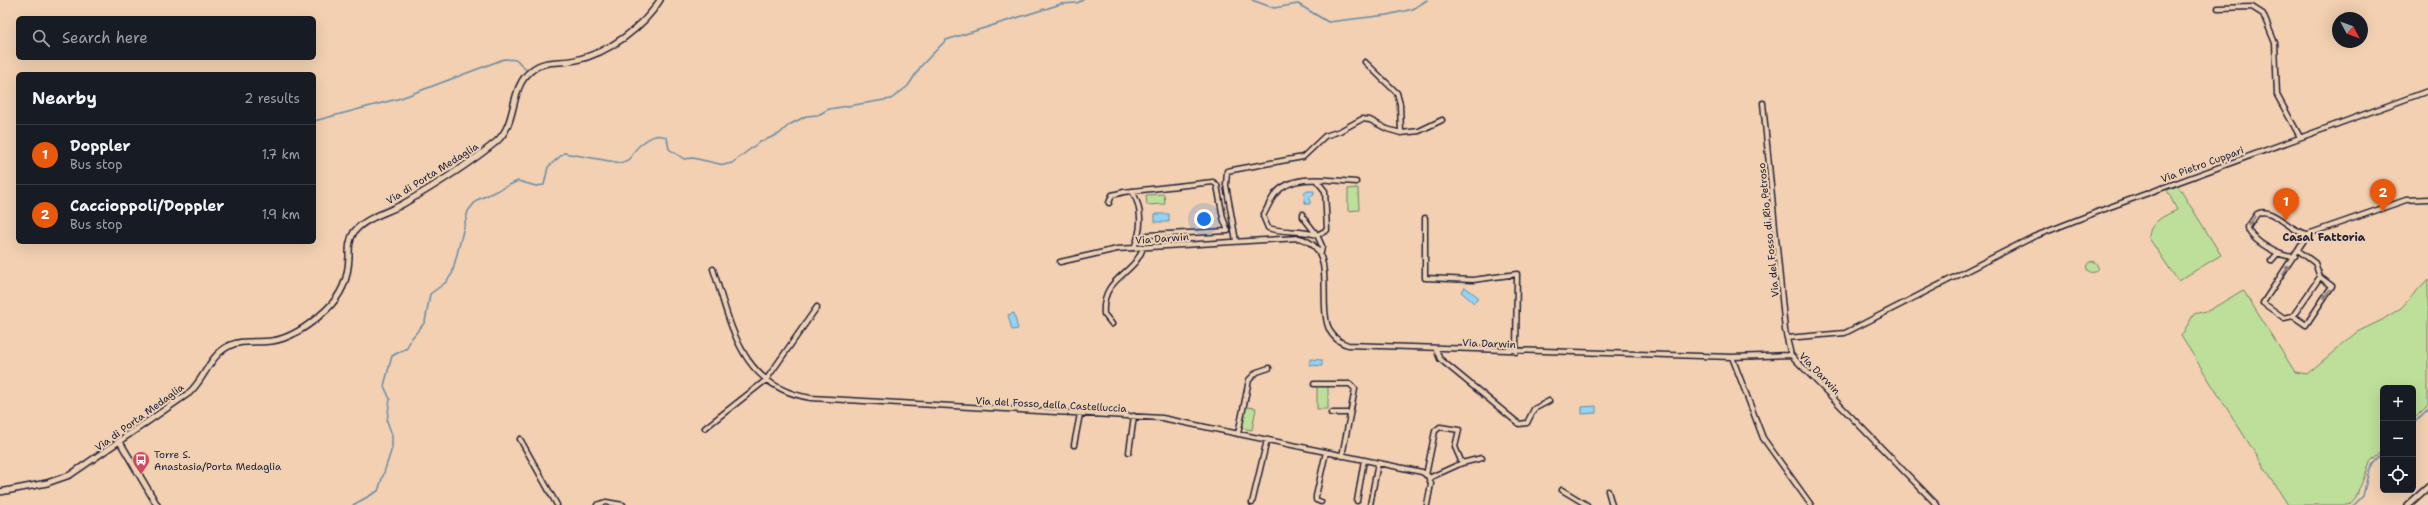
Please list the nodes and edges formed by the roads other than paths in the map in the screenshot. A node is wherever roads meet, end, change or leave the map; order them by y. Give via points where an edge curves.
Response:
1 (660, 0) edge
2 (2218, 8) dead end
3 (1365, 62) dead end
4 (2428, 91) edge
5 (1763, 102) dead end
6 (1442, 120) dead end
7 (1399, 123) junction
8 (1393, 131) junction
9 (1401, 133) junction
10 (2300, 137) junction
11 (1317, 180) junction
12 (1356, 182) dead end
13 (1132, 191) junction
14 (2428, 199) edge
15 (1109, 203) dead end
16 (1303, 214) dead end
17 (1425, 218) dead end
18 (2308, 234) junction
19 (1317, 235) junction
20 (1138, 239) junction
21 (1236, 241) junction
22 (1134, 248) junction
23 (1143, 248) junction
24 (2299, 251) junction
25 (1321, 253) junction
26 (2278, 253) junction
27 (2295, 256) junction
28 (2272, 261) dead end
29 (1060, 262) dead end
30 (713, 269) dead end
31 (2320, 277) junction
32 (817, 308) dead end
33 (2293, 316) junction
34 (1112, 324) dead end
35 (1787, 338) junction
36 (1436, 349) junction
37 (1516, 352) junction
38 (1791, 355) junction
39 (1732, 357) junction
40 (1269, 368) dead end
41 (766, 380) junction
42 (1314, 384) dead end
43 (1549, 401) dead end
44 (1331, 412) dead end
45 (1350, 413) junction
46 (1080, 414) junction
47 (1134, 416) junction
48 (705, 428) dead end
49 (1238, 434) junction
50 (520, 439) dead end
51 (1267, 440) junction
52 (120, 442) junction
53 (1074, 446) dead end
54 (1129, 452) dead end
55 (1326, 452) junction
56 (1342, 456) junction
57 (1482, 458) dead end
58 (1364, 460) junction
59 (1378, 463) junction
60 (1462, 463) junction
61 (1428, 476) junction
62 (2428, 487) edge
63 (1562, 490) dead end
64 (0, 492) edge
65 (1608, 492) dead end
66 (1357, 501) dead end
67 (1320, 502) dead end
68 (1252, 503) dead end
69 (157, 505) edge
70 (557, 505) edge
71 (598, 505) edge
72 (623, 505) edge
73 (1370, 505) edge
74 (1427, 505) edge
75 (1587, 505) edge
76 (1612, 505) edge
77 (1811, 505) edge
78 (1937, 505) edge
79 (2408, 505) edge

1 - 52 street, Via di Porta Medaglia via 641,24 615,42 580,59 544,63 532,70 518,88 509,126 496,142 404,204 374,217 359,227 350,242 348,272 344,285 320,315 300,331 286,337 237,344 223,350 189,393
2 - 10 street via 2252,6 2264,17 2275,43 2277,95
3 - 7 street via 1397,93 1400,104
4 - 10 street, Via Pietro Cuppari
5 - 35 street, Via del Fosso di Rio Petroso
6 - 9 street via 1419,131
7 - 8 street
7 - 9 street
8 - 9 street
8 - 21 street via 1370,120 1362,120 1325,136 1303,157 1227,171 1226,185
10 - 35 street, Via Pietro Cuppari via 2033,237 1845,333
11 - 12 street
11 - 19 street via 1325,191 1327,227 1323,233
11 - 19 street via 1301,180 1283,187 1275,194 1263,216 1268,228
13 - 15 street via 1112,195
13 - 20 street via 1139,207
13 - 20 street via 1215,183 1228,231 1148,235
14 - 18 street via 2406,200
16 - 19 street
17 - 37 street via 1425,278 1468,280 1514,273 1518,276
18 - 24 street
18 -> 26 street via 2303,234 2268,213 2258,213 2248,226 2249,232
19 - 25 street via 1322,246
20 - 22 street
21 - 23 street, Via Darwin
21 - 25 street, Via Darwin via 1299,238 1311,243
22 - 23 street, Via Darwin
22 - 29 street, Via Darwin via 1107,250
23 - 34 street via 1134,265 1120,275 1109,292 1104,314
24 - 27 street
24 - 31 street via 2316,264
25 - 36 street, Via Darwin via 1327,320 1338,341 1352,346
26 - 27 street via 2286,258
26 - 28 street
33 -> 27 street via 2284,318 2263,304
30 - 41 street, Via del Fosso della Castelluccia via 739,348 751,366
31 - 33 street
31 -> 33 street via 2332,286 2306,325
32 - 41 street
35 - 38 street, Via del Fosso di Rio Petroso
36 - 37 street, Via Darwin
36 - 43 street via 1440,359 1519,424 1527,423 1534,409
37 - 39 street, Via Darwin
38 - 39 street, Via Darwin
38 - 78 street, Via Darwin
39 - 77 street via 1763,438
40 - 49 street via 1257,372 1249,380
41 - 46 street, Via del Fosso della Castelluccia via 784,391 811,398
41 - 48 street
42 - 45 street via 1353,385 1356,389
44 - 45 street
45 - 56 street
46 - 47 street, Via del Fosso della Castelluccia
46 - 53 street
47 - 49 street, Via del Fosso della Castelluccia via 1171,420
47 - 54 street
49 - 51 street, Via del Fosso della Castelluccia
50 - 70 street
51 - 55 street, Via del Fosso della Castelluccia
51 - 68 street
52 - 64 street, Via di Porta Medaglia via 70,475 47,483
52 - 69 street
55 - 56 street, Via del Fosso della Castelluccia
55 - 67 street via 1316,496 1316,500
56 - 58 street, Via del Fosso della Castelluccia
57 - 60 street
58 - 59 street, Via del Fosso della Castelluccia
58 - 66 street
59 - 61 street, Via del Fosso della Castelluccia
59 - 73 street
60 - 61 street
60 - 61 street via 1455,447 1459,430 1440,427 1435,431
61 - 74 street via 1431,486
62 - 79 street
63 - 75 street
65 - 76 street
71 - 72 street via 605,502

